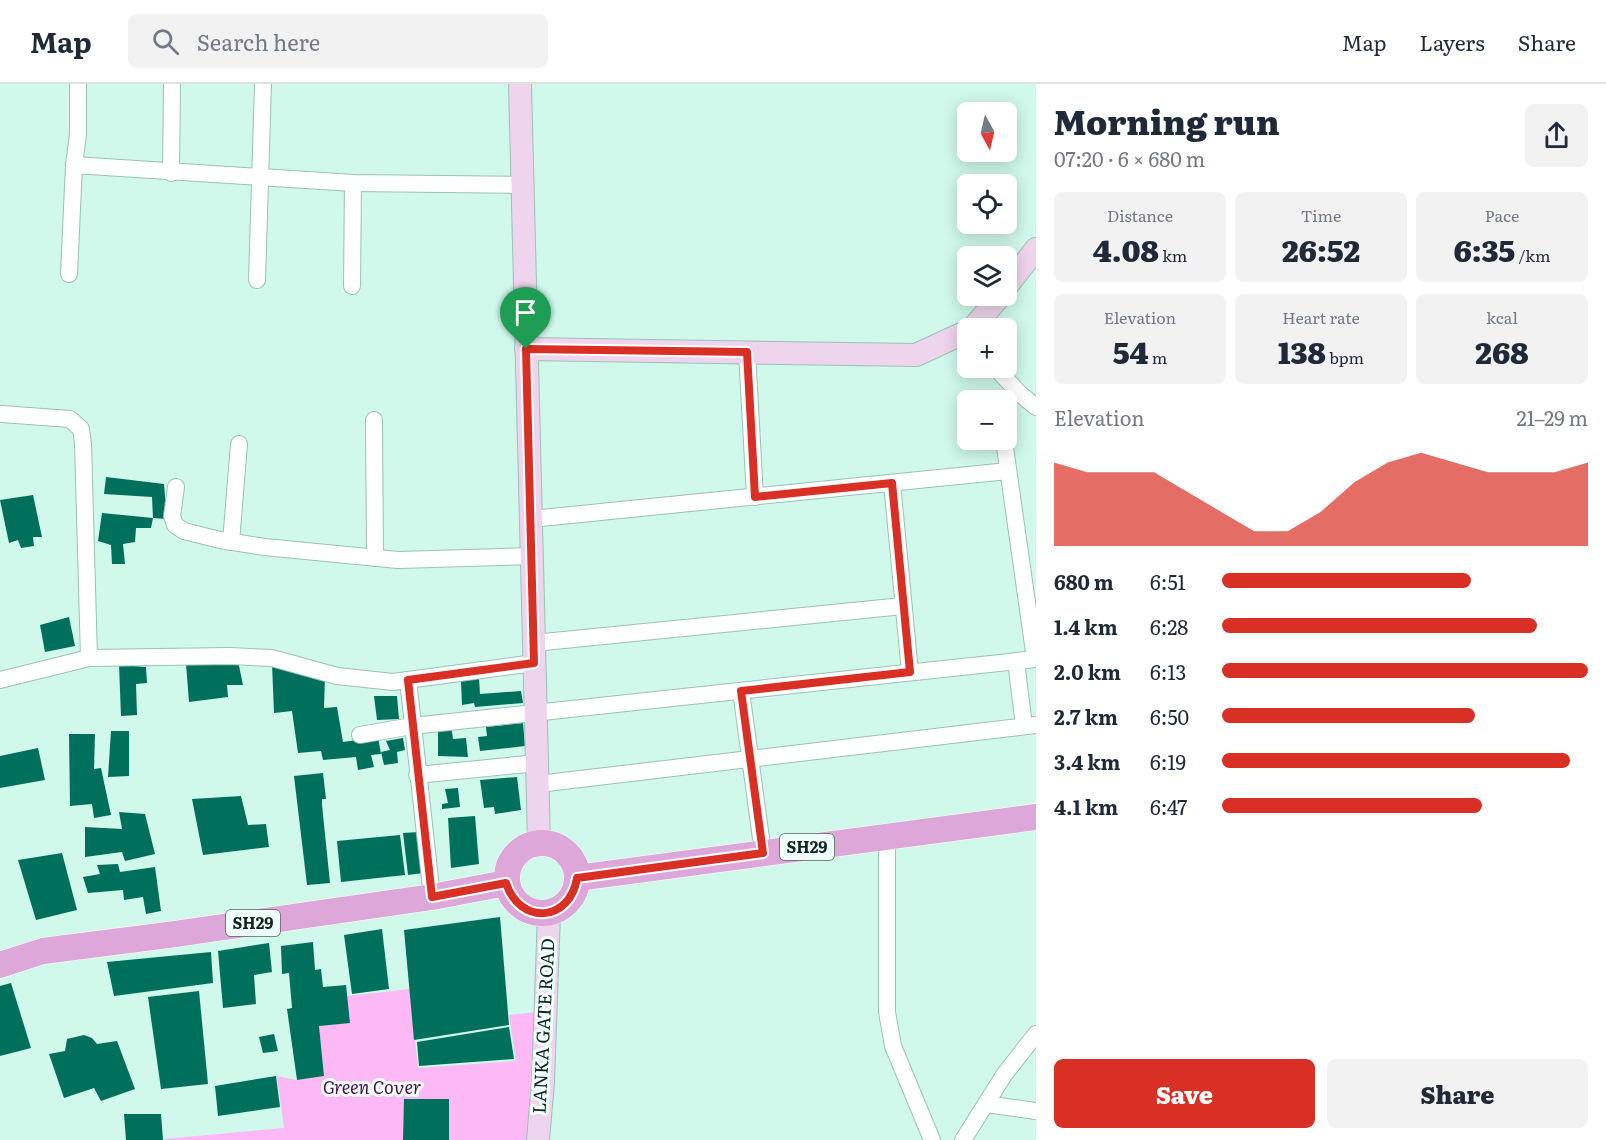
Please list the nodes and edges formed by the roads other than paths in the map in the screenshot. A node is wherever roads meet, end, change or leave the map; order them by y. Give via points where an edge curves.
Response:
1 (78, 84) edge
2 (172, 84) edge
3 (263, 84) edge
4 (520, 84) edge
5 (74, 165) junction
6 (171, 173) junction
7 (260, 178) junction
8 (353, 183) junction
9 (522, 185) junction
10 (1036, 249) edge
11 (1017, 273) edge
12 (69, 274) dead end
13 (257, 279) dead end
14 (352, 286) dead end
15 (991, 306) edge
16 (980, 318) edge
17 (957, 337) edge
18 (526, 349) junction
19 (747, 352) junction
20 (1005, 378) edge
21 (1012, 385) junction
22 (1010, 390) edge
23 (1036, 407) edge
24 (2, 414) dead end
25 (374, 420) dead end
26 (238, 444) dead end
27 (1005, 450) edge
28 (1008, 471) junction
29 (892, 483) junction
30 (176, 487) dead end
31 (755, 497) junction
32 (531, 519) junction
33 (231, 542) junction
34 (532, 556) junction
35 (375, 558) junction
36 (903, 606) junction
37 (534, 653) junction
38 (89, 658) junction
39 (1036, 659) edge
40 (1016, 661) junction
41 (910, 672) junction
42 (0, 680) edge
43 (408, 680) junction
44 (741, 691) junction
45 (536, 713) junction
46 (1030, 725) edge
47 (412, 726) junction
48 (360, 735) dead end
49 (750, 757) junction
50 (537, 774) junction
51 (417, 775) junction
52 (1036, 817) edge
53 (886, 837) junction
54 (539, 843) junction
55 (763, 853) junction
56 (577, 878) junction
57 (506, 883) junction
58 (432, 897) junction
59 (549, 913) junction
60 (0, 965) edge
61 (1036, 1034) edge
62 (986, 1104) junction
63 (1036, 1112) edge
64 (538, 1140) edge
65 (932, 1140) edge
66 (963, 1140) edge

1 - 5 street
2 - 6 street
3 - 7 street
4 - 9 street
5 - 6 street
5 - 12 street
6 - 7 street
7 - 8 street
7 - 13 street
8 - 9 street
8 - 14 street
9 - 18 street
10 - 11 street
15 - 16 street
17 - 19 street via 916,355
18 - 19 street
18 - 32 street
19 - 31 street
20 - 21 street
21 - 22 street
21 - 23 street
24 - 38 street via 70,418 81,429
25 - 35 street
26 - 33 street
27 - 28 street
28 - 29 street
28 - 39 street
29 - 31 street
29 - 36 street
30 - 33 street via 172,516 175,525 184,531
31 - 32 street
32 - 34 street
33 - 35 street
34 - 35 street
34 - 37 street
36 - 37 street
36 - 41 street
37 - 43 street
37 - 45 street
38 - 42 street
38 - 43 street via 272,658 338,676
39 - 40 street
40 - 41 street
40 - 46 street
41 - 44 street
43 - 47 street
44 - 45 street
44 - 49 street
45 - 47 street
45 - 50 street
46 - 49 street
47 - 48 street
47 - 51 street
49 - 50 street
49 - 55 street
50 - 51 street
50 - 54 street
51 - 58 street
52 - 53 main road, SH29
53 - 55 main road, SH29
53 - 65 street via 887,1012 893,1046
54 - 56 main road via 561,848 575,866
54 - 57 main road via 518,852 511,861
55 - 56 main road, SH29
56 - 59 main road via 570,900
57 - 58 main road, SH29
57 - 59 main road via 517,903 537,913
58 - 60 main road, SH29 via 43,951
59 - 64 street, LANKA GATE ROAD
61 - 62 street
62 - 63 street
62 - 66 street

